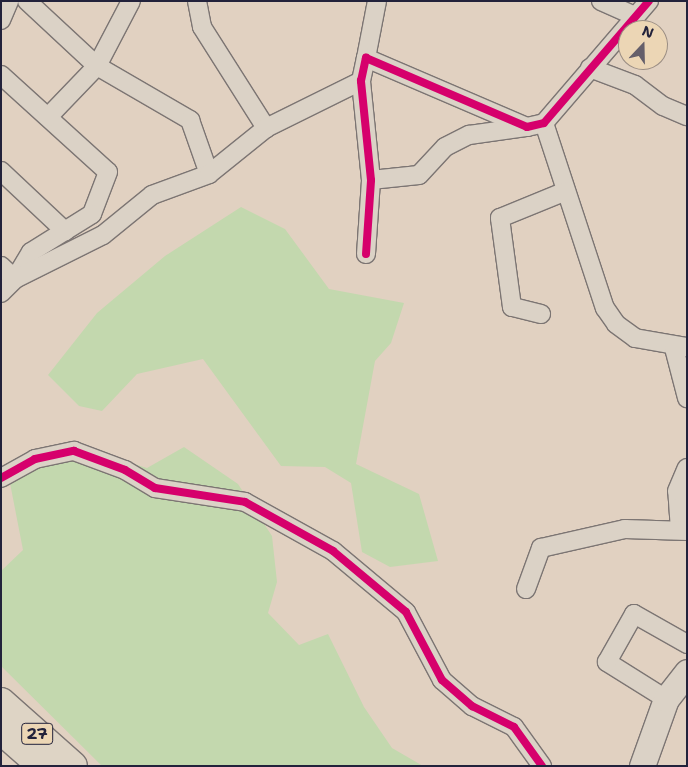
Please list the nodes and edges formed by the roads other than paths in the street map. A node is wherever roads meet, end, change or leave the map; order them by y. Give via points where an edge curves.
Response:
1 (9, 1) edge
2 (27, 1) edge
3 (130, 1) edge
4 (197, 1) edge
5 (377, 1) edge
6 (601, 1) edge
7 (649, 1) edge
8 (619, 5) edge
9 (635, 16) junction
10 (1, 20) edge
11 (366, 58) junction
12 (97, 66) junction
13 (590, 68) junction
14 (1, 75) edge
15 (361, 81) junction
16 (687, 116) edge
17 (48, 117) junction
18 (535, 125) junction
19 (266, 128) junction
20 (1, 171) edge
21 (209, 174) junction
22 (370, 180) junction
23 (566, 191) junction
24 (65, 231) junction
25 (366, 254) dead end
26 (1, 266) edge
27 (15, 279) junction
28 (1, 293) edge
29 (542, 314) dead end
30 (680, 347) edge
31 (687, 398) edge
32 (687, 468) edge
33 (1, 478) edge
34 (683, 531) edge
35 (526, 589) dead end
36 (687, 644) edge
37 (687, 672) edge
38 (666, 699) junction
39 (1, 702) edge
40 (1, 730) edge
41 (42, 766) edge
42 (73, 766) edge
43 (542, 766) edge
44 (642, 766) edge

1 - 10 street
2 - 12 street
3 - 12 street
4 - 19 street via 202,27
5 - 11 street
6 - 8 street
7 - 9 street
8 - 9 street
9 - 13 street
11 - 15 street
11 - 18 street
12 - 17 street
12 - 21 street via 190,120
13 - 16 street via 635,85 662,106
13 - 18 street
14 - 17 street
15 - 19 street
15 - 22 street
17 - 24 street via 108,172 92,214
18 - 22 street via 470,135 445,148 419,175
18 - 23 street
19 - 21 street
20 - 24 street
21 - 27 street via 152,195 103,236
22 - 25 street
23 - 29 street via 500,218 512,307
23 - 30 street via 598,294 616,324 635,338
24 - 27 street via 31,252
26 - 27 street
27 - 28 street
30 - 31 street
32 - 34 street via 677,491
33 - 43 street via 35,459 74,451 125,470 154,488 245,502 333,551 406,612 442,680 472,706 514,727
34 - 35 street via 625,529 542,548
36 - 38 street via 634,614 607,662
37 - 38 street
38 - 44 street
39 - 42 main road, 27
40 - 41 main road, 27

